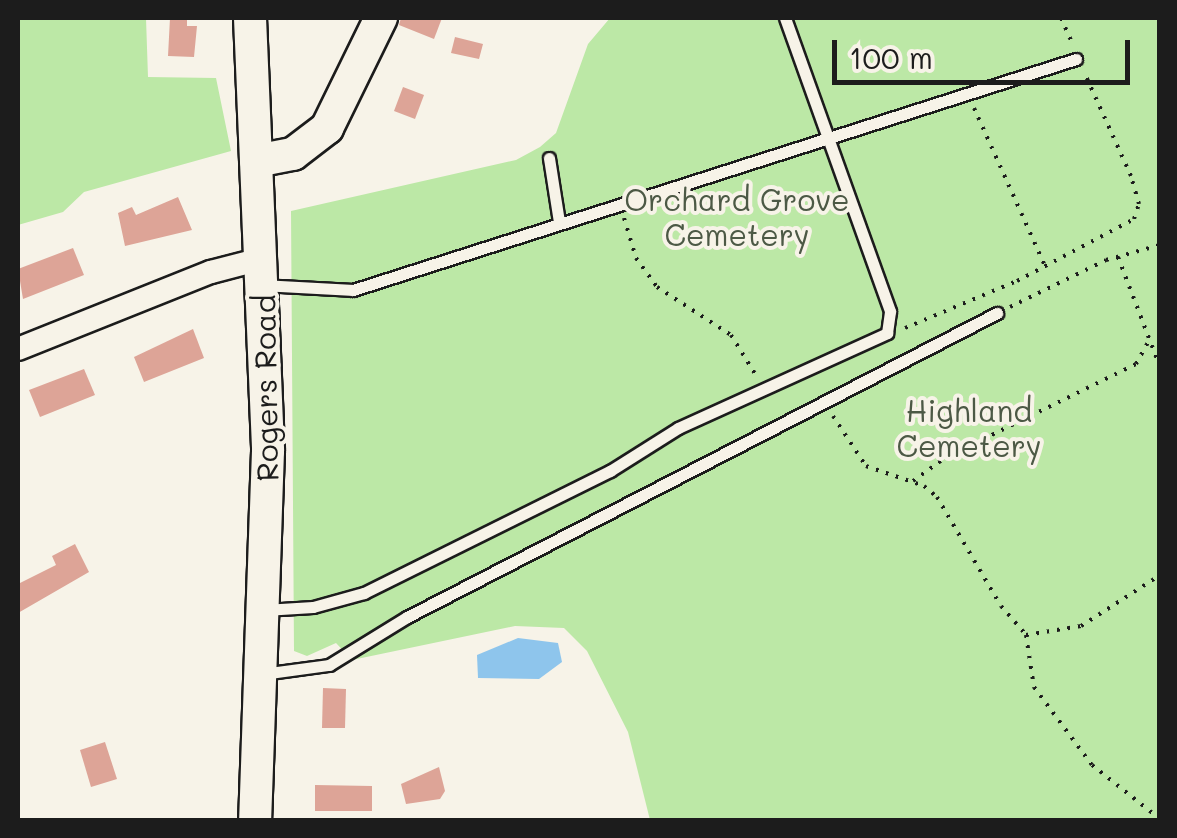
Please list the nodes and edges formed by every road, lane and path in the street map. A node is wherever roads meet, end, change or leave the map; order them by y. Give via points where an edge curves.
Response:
1 (250, 18) edge
2 (381, 18) edge
3 (785, 18) edge
4 (1060, 18) edge
5 (1076, 59) junction
6 (968, 95) junction
7 (826, 141) junction
8 (549, 158) dead end
9 (256, 161) junction
10 (620, 204) junction
11 (560, 222) junction
12 (1160, 244) edge
13 (1118, 257) junction
14 (1044, 264) junction
15 (262, 272) junction
16 (997, 313) joint
17 (886, 334) junction
18 (1148, 341) junction
19 (18, 348) edge
20 (1160, 367) edge
21 (764, 388) junction
22 (826, 400) junction
23 (912, 483) junction
24 (1160, 575) edge
25 (264, 610) junction
26 (1026, 635) junction
27 (262, 674) junction
28 (1160, 819) edge
29 (255, 820) edge

1 - 9 main road, Rogers Road
2 - 9 main road via 327,128 293,154
3 - 7 lane
4 - 5 path
5 - 6 lane
5 - 14 path via 1140,204 1130,225
6 - 7 lane
6 - 14 path
7 - 10 lane
7 - 17 lane via 890,311
8 - 11 lane
9 - 15 main road, Rogers Road
10 - 11 lane
10 - 21 path via 636,258 657,286 730,335
11 - 15 lane via 353,290
12 - 13 path
13 - 16 path
13 - 18 path
14 - 17 path
15 - 19 street via 211,272
15 - 25 main road, Rogers Road
16 - 22 lane
17 - 21 lane
18 - 20 path
18 - 23 path via 1136,364 944,458
21 - 25 lane via 364,594
22 - 23 path via 852,454 888,478
22 - 27 lane via 406,617 329,665
23 - 26 path via 937,498 1001,606
24 - 26 path via 1082,626
25 - 27 main road, Rogers Road
26 - 28 path via 1034,687 1092,765
27 - 29 main road, Rogers Road

